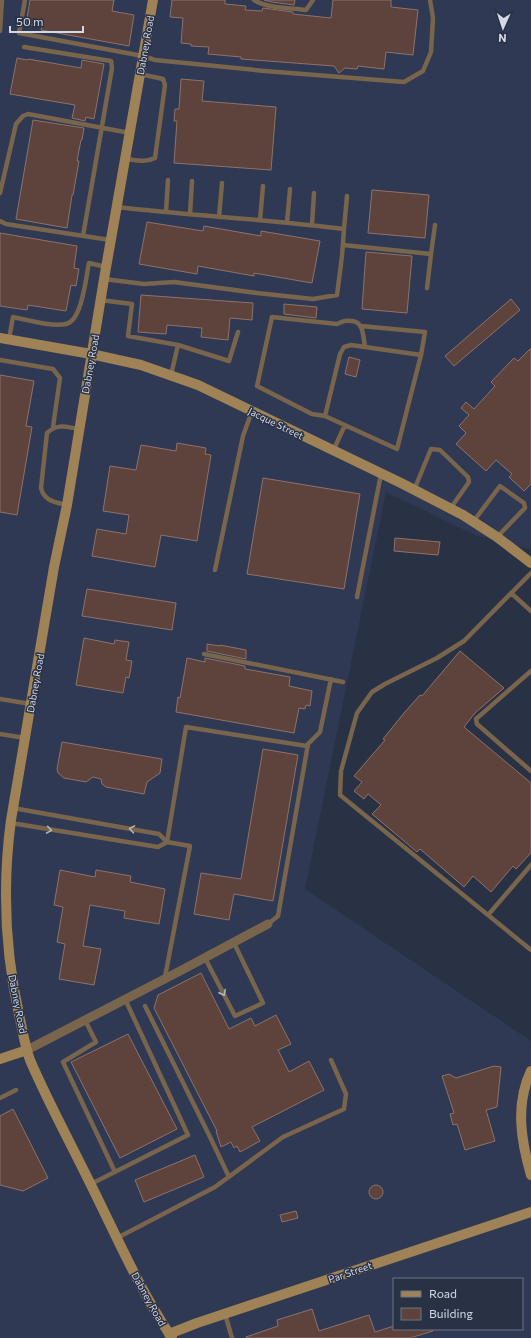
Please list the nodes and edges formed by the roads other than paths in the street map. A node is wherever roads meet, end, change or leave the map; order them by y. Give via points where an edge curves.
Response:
1 (2, 0) edge
2 (25, 0) edge
3 (153, 0) edge
4 (254, 0) edge
5 (313, 0) edge
6 (430, 0) edge
7 (0, 31) edge
8 (24, 47) dead end
9 (143, 56) junction
10 (140, 74) junction
11 (102, 127) junction
12 (130, 133) junction
13 (125, 158) junction
14 (168, 180) dead end
15 (192, 181) dead end
16 (222, 184) dead end
17 (263, 186) dead end
18 (290, 189) dead end
19 (0, 192) edge
20 (314, 193) dead end
21 (347, 196) dead end
22 (117, 207) junction
23 (166, 212) junction
24 (190, 214) junction
25 (219, 217) junction
26 (260, 220) junction
27 (0, 221) edge
28 (287, 222) junction
29 (435, 224) dead end
30 (312, 225) junction
31 (344, 229) junction
32 (83, 236) junction
33 (111, 240) junction
34 (343, 245) junction
35 (431, 254) junction
36 (106, 267) junction
37 (104, 279) junction
38 (427, 288) dead end
39 (100, 300) junction
40 (361, 326) junction
41 (238, 332) dead end
42 (4, 339) edge
43 (178, 345) junction
44 (365, 347) junction
45 (91, 354) junction
46 (421, 355) junction
47 (0, 360) edge
48 (171, 375) junction
49 (252, 411) junction
50 (325, 416) junction
51 (345, 424) junction
52 (53, 427) junction
53 (79, 429) junction
54 (333, 451) junction
55 (381, 474) junction
56 (414, 490) junction
57 (67, 505) junction
58 (450, 508) junction
59 (473, 522) junction
60 (497, 537) junction
61 (531, 563) edge
62 (215, 570) dead end
63 (531, 573) edge
64 (511, 593) junction
65 (357, 597) dead end
66 (531, 611) edge
67 (204, 654) dead end
68 (531, 671) edge
69 (331, 680) junction
70 (343, 682) dead end
71 (0, 699) edge
72 (31, 704) junction
73 (0, 734) edge
74 (25, 738) junction
75 (307, 746) junction
76 (531, 771) edge
77 (13, 808) junction
78 (11, 824) junction
79 (167, 842) junction
80 (531, 865) edge
81 (3, 910) edge
82 (488, 915) junction
83 (268, 924) joint
84 (234, 943) junction
85 (531, 950) edge
86 (205, 958) junction
87 (165, 979) junction
88 (125, 999) junction
89 (145, 1006) dead end
90 (85, 1020) junction
91 (27, 1050) junction
92 (0, 1059) edge
93 (331, 1060) dead end
94 (531, 1071) edge
95 (16, 1090) dead end
96 (0, 1098) edge
97 (115, 1172) junction
98 (531, 1175) edge
99 (229, 1177) junction
100 (91, 1184) junction
101 (531, 1212) edge
102 (117, 1238) junction
103 (225, 1314) junction
104 (170, 1336) edge
105 (232, 1338) edge

1 - 7 lane
2 - 9 lane via 19,33
3 - 9 street, Dabney Road
4 - 5 lane via 257,3 281,8 306,10
6 - 9 lane via 433,18 431,52 423,71 404,82 265,71 155,60
8 - 11 lane via 111,61
9 - 10 street, Dabney Road
10 - 12 street, Dabney Road
10 - 13 lane via 163,79 165,85 155,158 149,161
11 - 12 lane
11 - 19 lane via 28,114 22,116 16,124
11 - 32 lane
12 - 13 street, Dabney Road
13 - 22 street, Dabney Road
14 - 23 lane
15 - 24 lane
16 - 25 lane
17 - 26 lane
18 - 28 lane
20 - 30 lane
21 - 31 lane
22 - 23 lane
22 - 33 street, Dabney Road
23 - 24 lane
24 - 25 lane
25 - 26 lane
26 - 28 lane
27 - 32 lane
28 - 30 lane
29 - 35 lane
30 - 31 lane
31 - 34 lane
32 - 33 lane
33 - 36 street, Dabney Road
34 - 35 lane
34 - 37 lane via 337,295 313,299 174,282 144,284
35 - 38 lane
36 - 37 street, Dabney Road
36 - 42 lane via 89,263 80,308 70,322 51,324 13,317
37 - 39 street, Dabney Road
39 - 43 lane via 132,304 128,336
39 - 45 street, Dabney Road
40 - 44 lane
40 - 46 lane via 425,332
40 - 50 lane via 357,322 344,320 337,324 272,317 256,386 312,414
41 - 43 lane via 229,361
42 - 45 street, Jacque Street
43 - 48 lane
44 - 46 lane
44 - 50 lane via 344,347
45 - 48 street, Jacque Street via 141,365
45 - 53 street, Dabney Road
46 - 51 lane via 397,449
47 - 52 lane via 54,369 60,378
48 - 49 street, Jacque Street
49 - 54 street, Jacque Street
49 - 62 lane via 243,436
50 - 51 lane
51 - 54 lane
52 - 53 lane
52 - 57 lane via 47,433 42,494 49,500
53 - 57 street, Dabney Road
54 - 55 street, Jacque Street
55 - 56 street, Jacque Street
55 - 65 lane
56 - 58 street, Jacque Street
56 - 58 lane via 432,450 440,450 468,477 469,482
57 - 72 street, Dabney Road
58 - 59 street, Jacque Street
59 - 60 street, Jacque Street
59 - 60 lane via 500,486 524,503 525,508
60 - 61 street, Jacque Street
63 - 64 lane
64 - 66 lane
64 - 82 lane via 464,641 372,692 357,713 341,771 340,795
67 - 69 lane
68 - 76 lane via 476,719 477,724
69 - 70 lane
69 - 75 lane via 320,732
71 - 72 lane
72 - 74 street, Dabney Road
73 - 74 lane
74 - 77 street, Dabney Road
75 - 79 lane via 186,727
75 - 83 lane via 278,916
77 - 78 street, Dabney Road
79 -> 77 lane via 159,834
78 -> 79 lane via 158,847
78 - 81 street, Dabney Road
79 - 87 lane via 190,846
80 - 82 lane
81 - 91 street, Dabney Road via 16,1001
82 - 85 lane
83 - 84 street
84 - 86 street
86 -> 84 lane via 235,1016 263,1003
86 - 87 street
87 - 88 street
88 - 90 street
88 - 97 lane via 188,1135
89 - 99 lane
90 - 91 street
90 - 97 lane via 96,1042 63,1062
91 - 92 street
91 - 100 street, Dabney Road
93 - 99 lane via 346,1094 344,1109 283,1136
94 - 98 street via 521,1111 521,1126
95 - 96 lane
97 - 100 lane
99 - 102 lane via 215,1187
100 - 102 street, Dabney Road
101 - 103 street, Par Street
102 - 104 street, Dabney Road via 153,1310
103 - 104 street, Par Street
103 - 105 lane

